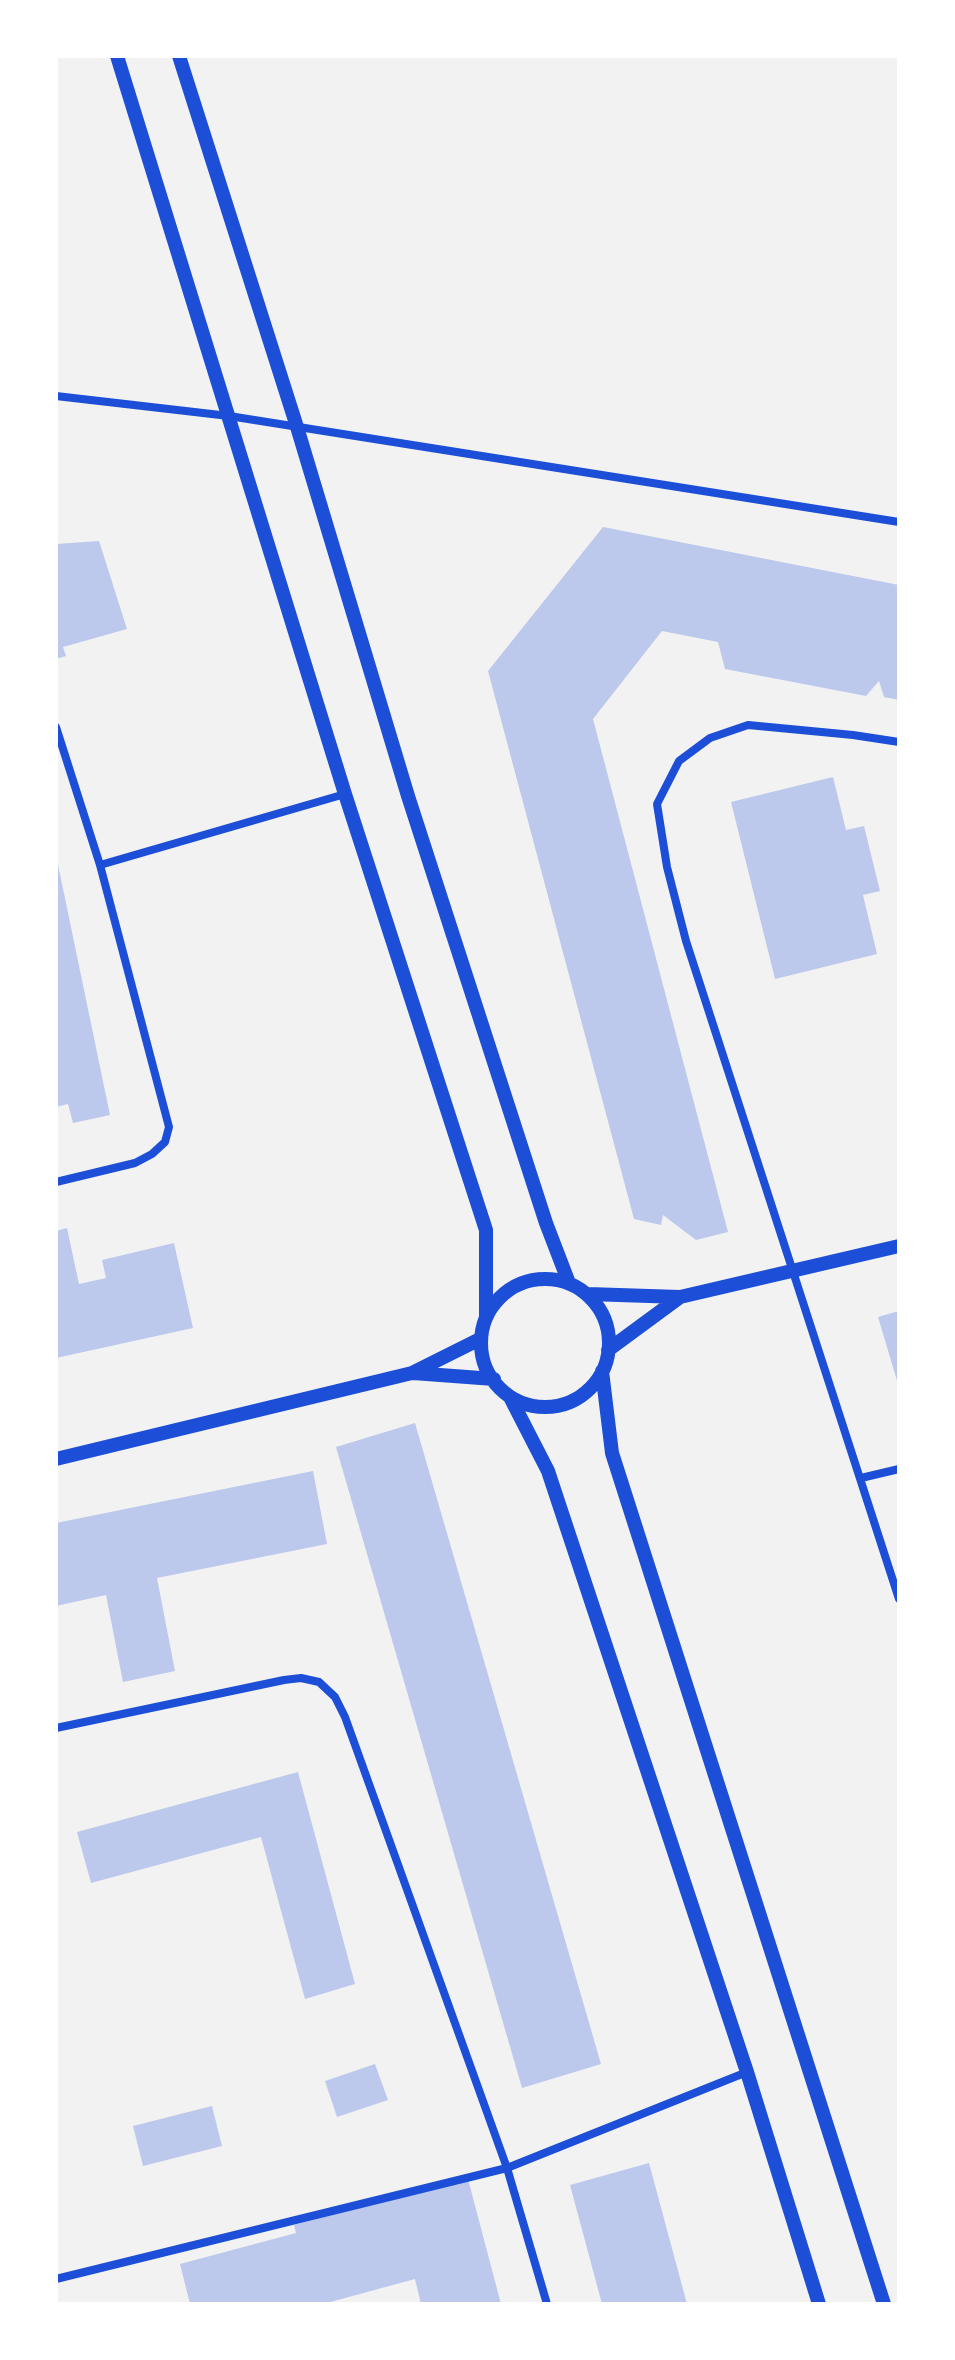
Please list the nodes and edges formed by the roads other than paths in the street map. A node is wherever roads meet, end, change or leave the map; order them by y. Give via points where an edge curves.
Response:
1 (117, 56) edge
2 (179, 56) edge
3 (56, 396) edge
4 (229, 416) junction
5 (297, 427) junction
6 (899, 522) edge
7 (56, 727) edge
8 (899, 742) edge
9 (345, 794) junction
10 (100, 865) junction
11 (56, 1182) edge
12 (899, 1246) edge
13 (794, 1272) junction
14 (569, 1283) junction
15 (588, 1294) junction
16 (680, 1297) junction
17 (486, 1317) junction
18 (480, 1339) junction
19 (608, 1350) junction
20 (602, 1371) junction
21 (412, 1373) junction
22 (494, 1379) junction
23 (510, 1397) junction
24 (56, 1459) edge
25 (899, 1469) edge
26 (861, 1478) junction
27 (899, 1599) edge
28 (56, 1728) edge
29 (747, 2072) junction
30 (507, 2168) junction
31 (56, 2279) edge
32 (547, 2304) edge
33 (819, 2304) edge
34 (884, 2304) edge

1 - 4 street
2 - 5 street
3 - 4 street
4 - 5 street
4 - 9 street
5 - 6 street
5 - 14 street via 408,796
7 - 10 street
8 - 13 street via 748,725 710,738 679,761 657,804 686,941
9 - 10 street
9 - 17 street via 486,1230
10 - 11 street via 169,1127 165,1142 135,1163
12 - 13 street
13 - 16 street
13 - 26 street
14 - 15 street
14 - 17 street via 525,1281 509,1289
15 - 16 street
15 - 19 street via 606,1321
16 - 19 street
17 - 18 street
18 - 21 street
18 - 22 street
19 - 20 street
20 - 23 street via 575,1400 530,1406
20 - 34 street via 612,1453
21 - 22 street
21 - 24 street
22 - 23 street
23 - 29 street via 548,1471
25 - 26 street
26 - 27 street
28 - 30 street via 301,1678 319,1682 335,1697
29 - 30 street
29 - 33 street
30 - 31 street
30 - 32 street

